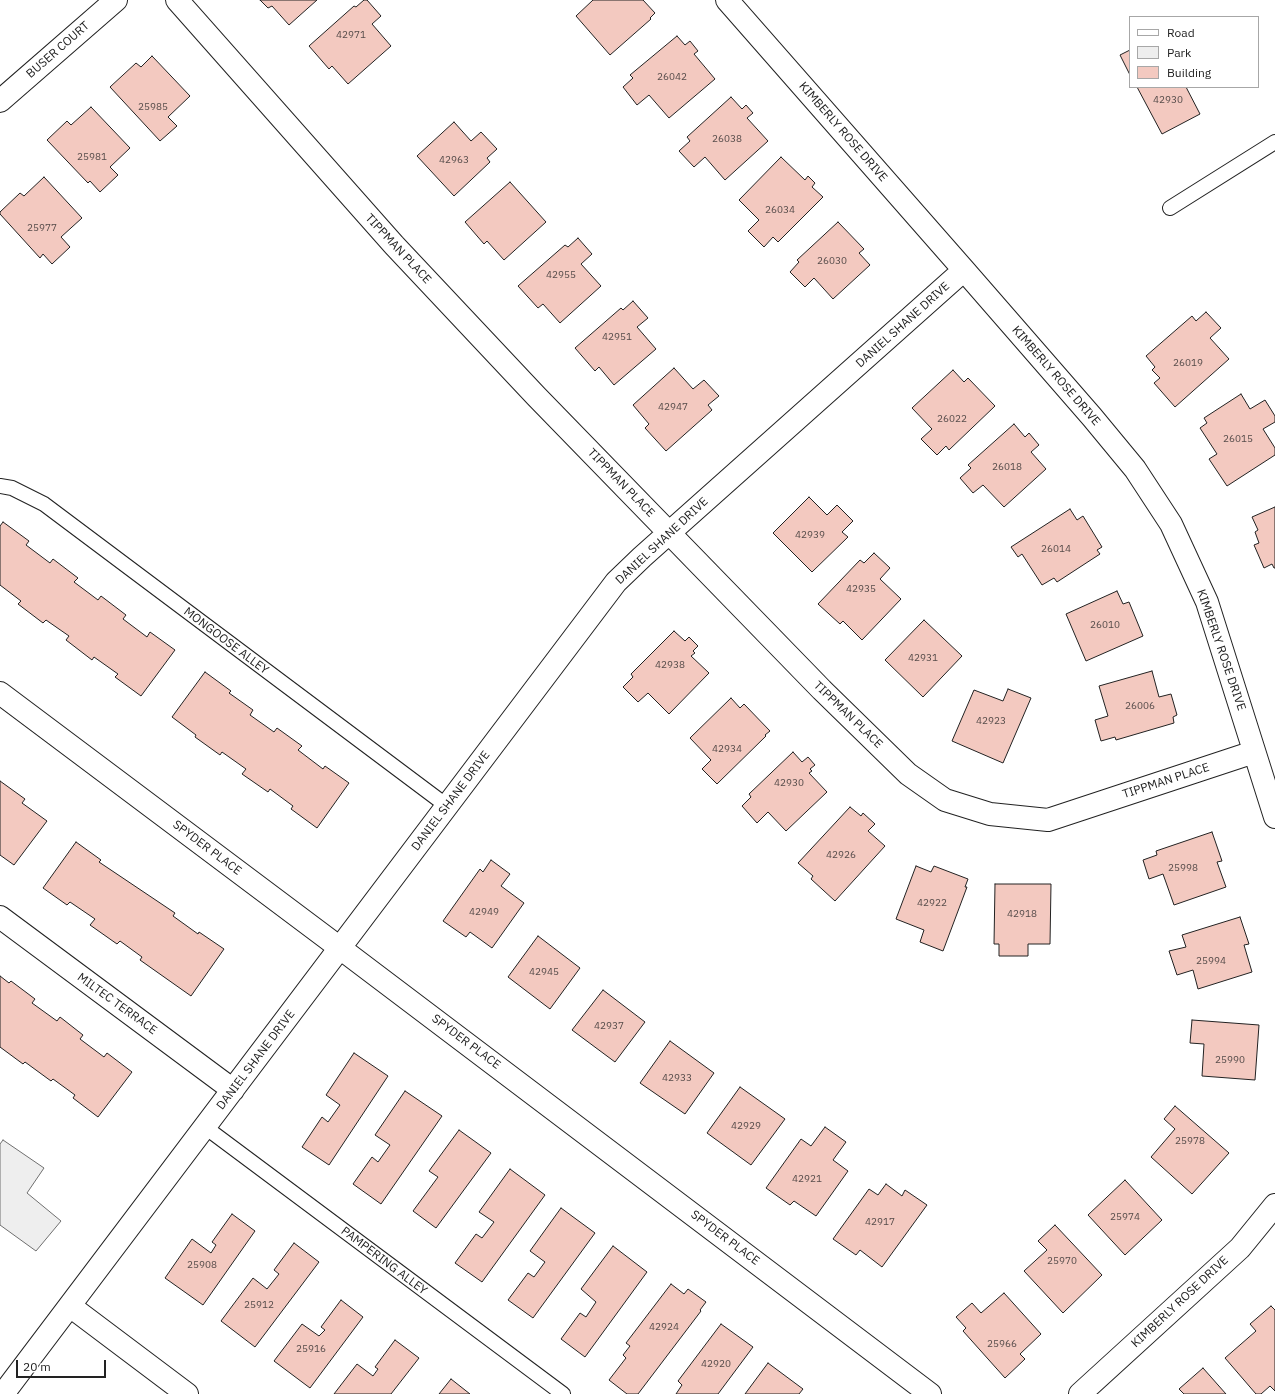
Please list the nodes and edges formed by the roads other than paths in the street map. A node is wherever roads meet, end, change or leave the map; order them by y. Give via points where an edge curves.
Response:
1 (116, 0) edge
2 (177, 0) edge
3 (727, 0) edge
4 (0, 101) edge
5 (1275, 142) edge
6 (1170, 208) dead end
7 (964, 270) junction
8 (0, 486) edge
9 (670, 532) junction
10 (0, 693) edge
11 (1254, 752) junction
12 (447, 806) junction
13 (1275, 817) edge
14 (0, 917) edge
15 (340, 948) junction
16 (233, 1090) junction
17 (205, 1127) junction
18 (1275, 1205) edge
19 (70, 1306) junction
20 (3, 1394) edge
21 (187, 1394) edge
22 (563, 1394) edge
23 (930, 1394) edge
24 (1080, 1394) edge

1 - 4 street, BUSER COURT
2 - 9 street, TIPPMAN PLACE via 394,245 536,396
3 - 7 street, KIMBERLY ROSE DRIVE
5 - 6 lane
7 - 9 street, DANIEL SHANE DRIVE
7 - 11 street, KIMBERLY ROSE DRIVE via 1135,469 1171,524 1207,602
8 - 12 lane, MONGOOSE ALLEY via 12,488 44,504
9 - 11 street, TIPPMAN PLACE via 822,690 908,774 945,800 990,814 1048,820
9 - 12 street, DANIEL SHANE DRIVE via 616,582
10 - 15 street, SPYDER PLACE
11 - 13 street, KIMBERLY ROSE DRIVE
12 - 15 street, DANIEL SHANE DRIVE
14 - 16 street, MILTEC TERRACE
15 - 16 street, DANIEL SHANE DRIVE
15 - 23 street, SPYDER PLACE
16 - 17 street, DANIEL SHANE DRIVE
17 - 19 street, DANIEL SHANE DRIVE
17 - 22 lane, PAMPERING ALLEY
18 - 24 street, KIMBERLY ROSE DRIVE via 1240,1248
19 - 20 street, DANIEL SHANE DRIVE
19 - 21 street

